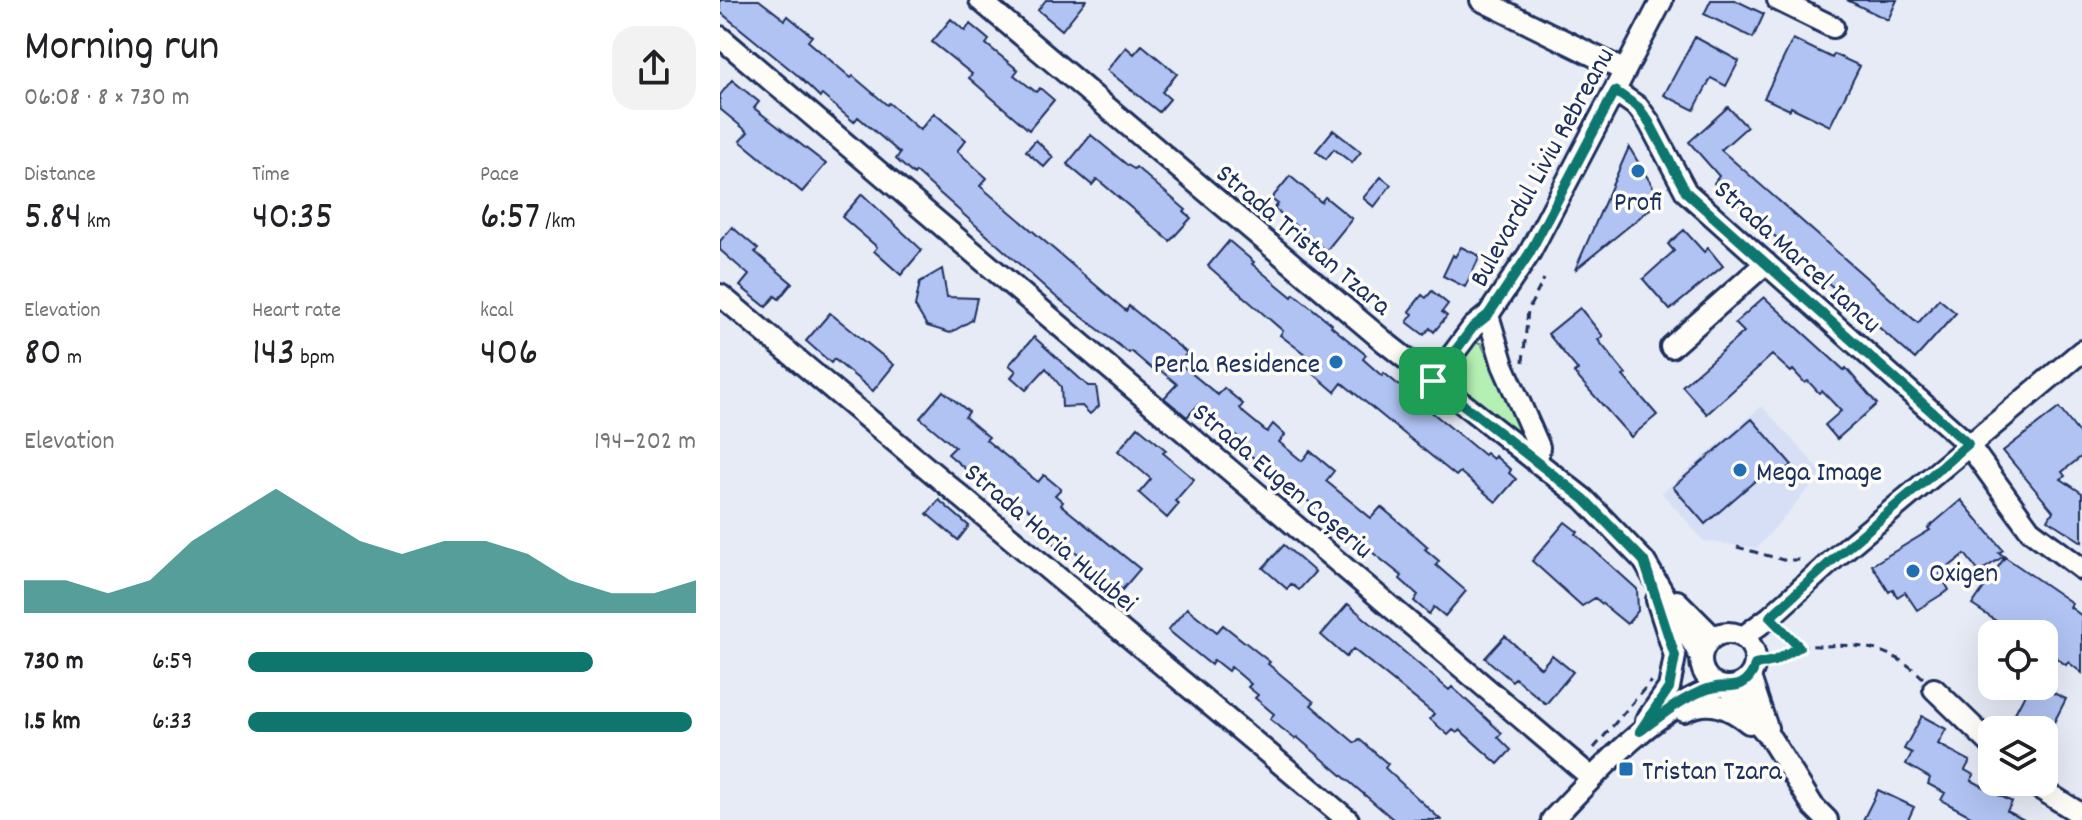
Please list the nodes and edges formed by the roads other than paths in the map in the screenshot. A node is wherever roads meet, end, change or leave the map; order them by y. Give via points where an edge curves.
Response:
1 (980, 0) edge
2 (1481, 0) edge
3 (1662, 0) edge
4 (1778, 0) edge
5 (1833, 27) dead end
6 (720, 37) edge
7 (1625, 71) junction
8 (1615, 91) junction
9 (1766, 263) junction
10 (720, 295) edge
11 (1488, 315) junction
12 (1671, 347) dead end
13 (2082, 351) edge
14 (1433, 381) junction
15 (1968, 444) junction
16 (1537, 463) junction
17 (1644, 561) junction
18 (2082, 569) edge
19 (1660, 585) junction
20 (1713, 637) junction
21 (1751, 657) junction
22 (1701, 662) junction
23 (1723, 686) junction
24 (1934, 689) road end
25 (1662, 714) junction
26 (1640, 731) junction
27 (1978, 731) edge
28 (1771, 739) junction
29 (1585, 772) junction
30 (2052, 796) edge
31 (2082, 815) edge
32 (1348, 820) edge
33 (1552, 820) edge
34 (1827, 820) edge

1 - 14 street, Strada Tristan Tzara
2 - 7 street
3 - 7 street, Bulevardul Liviu Rebreanu
4 - 5 street
6 - 29 street, Strada Eugen Coșeriu
7 - 8 street, Bulevardul Liviu Rebreanu
8 - 9 street, Strada Marcel Iancu via 1649,122 1686,192
8 - 11 street, Bulevardul Liviu Rebreanu via 1529,254
9 - 12 street
9 - 15 street, Strada Marcel Iancu
10 - 32 street, Strada Horia Hulubei
11 - 14 street, Bulevardul Liviu Rebreanu
11 - 16 street, Bulevardul Liviu Rebreanu via 1503,365 1539,447
13 - 15 street
14 - 16 street, Strada Tristan Tzara
15 - 18 street, Strada Marcel Iancu via 2030,530
15 - 21 street via 1770,617
16 - 17 street, Strada Tristan Tzara via 1584,499
17 - 19 street, Strada Tristan Tzara
17 - 26 street via 1675,656 1669,688
19 - 20 street, Strada Tristan Tzara
19 - 22 street, Strada Tristan Tzara
20 - 21 street via 1728,632
20 - 22 street
21 - 23 street via 1737,686
21 - 28 street
22 - 23 street via 1711,681
22 - 25 street
23 - 25 street
23 - 28 street
24 - 27 street
25 - 26 street
26 - 28 street via 1707,704 1735,711
26 - 29 street
28 - 34 street
29 - 33 street
30 - 31 street

